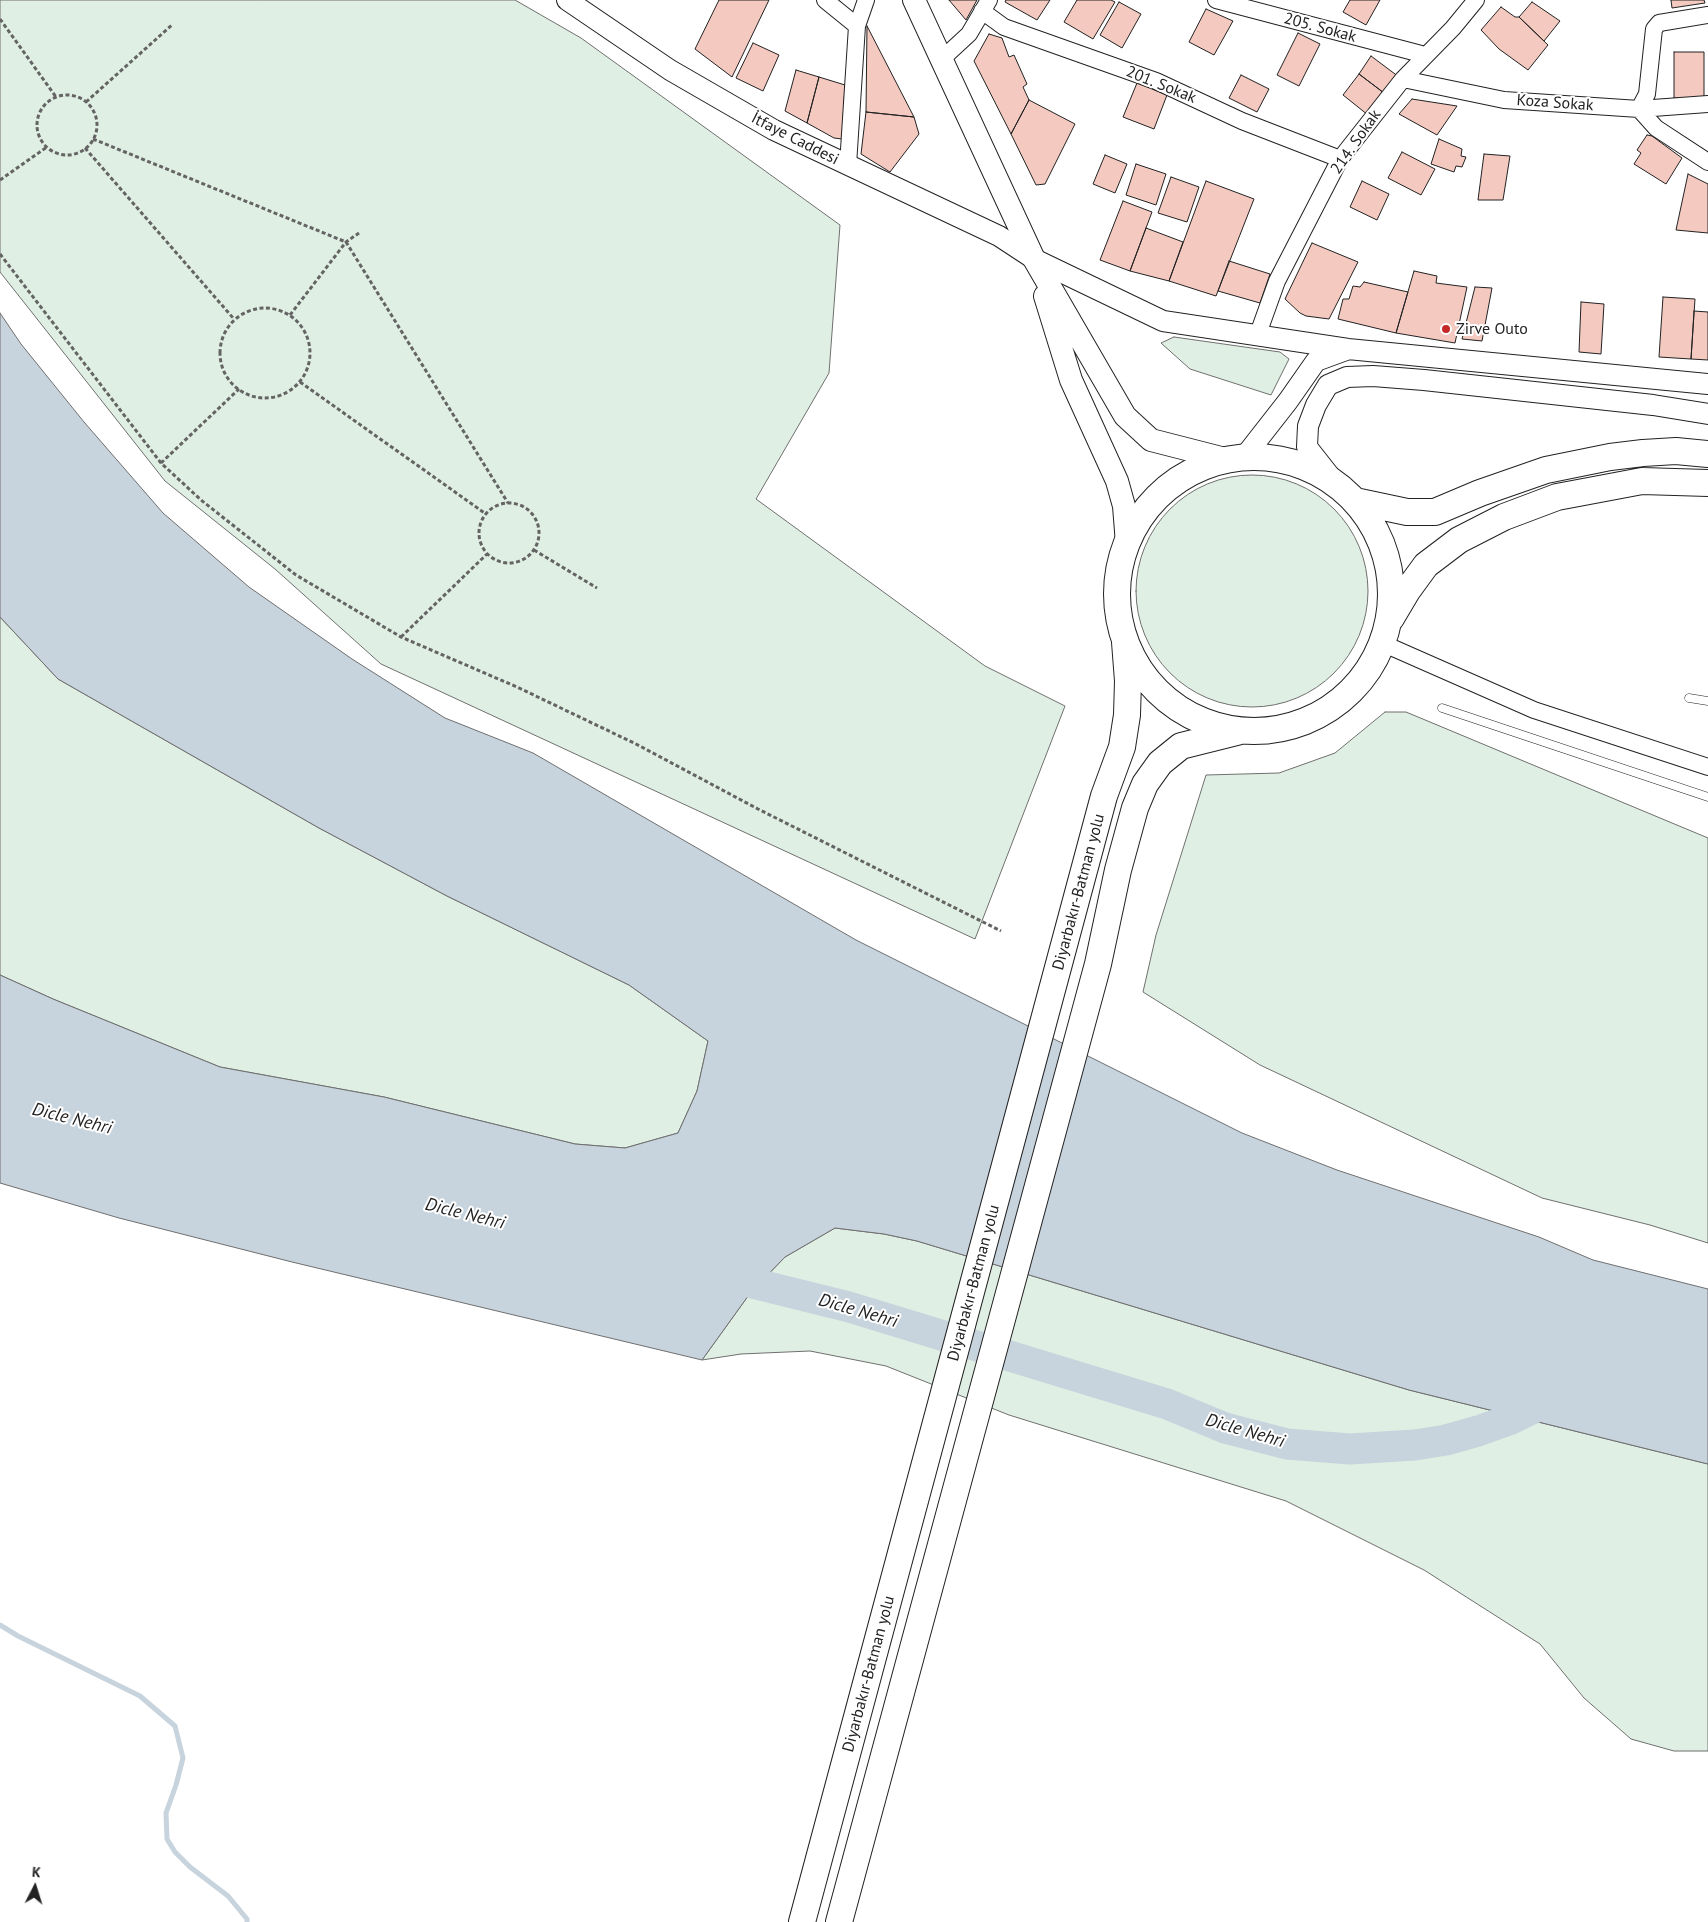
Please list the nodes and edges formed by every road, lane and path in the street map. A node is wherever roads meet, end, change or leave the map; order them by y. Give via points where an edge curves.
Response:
1 (567, 0) edge
2 (825, 0) edge
3 (866, 0) edge
4 (914, 0) edge
5 (1216, 0) edge
6 (1476, 0) edge
7 (986, 6) edge
8 (1708, 15) edge
9 (0, 20) edge
10 (173, 24) dead end
11 (857, 26) junction
12 (1425, 55) junction
13 (942, 59) junction
14 (1404, 79) junction
15 (56, 97) junction
16 (86, 102) junction
17 (1708, 104) edge
18 (1639, 109) junction
19 (93, 139) junction
20 (47, 147) junction
21 (85, 148) junction
22 (1340, 159) junction
23 (1708, 162) edge
24 (848, 165) junction
25 (0, 180) edge
26 (359, 234) dead end
27 (346, 242) junction
28 (0, 254) edge
29 (1034, 259) junction
30 (290, 315) junction
31 (234, 319) junction
32 (1258, 334) junction
33 (1348, 349) junction
34 (300, 382) junction
35 (1708, 384) edge
36 (239, 389) junction
37 (1708, 414) edge
38 (1708, 454) edge
39 (1237, 458) junction
40 (161, 463) junction
41 (1333, 480) junction
42 (1708, 484) edge
43 (1355, 501) junction
44 (508, 503) junction
45 (486, 514) junction
46 (1127, 544) junction
47 (534, 550) junction
48 (487, 554) junction
49 (597, 588) dead end
50 (1386, 633) junction
51 (401, 637) junction
52 (1126, 642) junction
53 (1688, 698) dead end
54 (1708, 701) edge
55 (1442, 708) dead end
56 (1237, 732) junction
57 (1708, 767) edge
58 (1708, 797) edge
59 (1001, 931) dead end
60 (802, 1922) edge
61 (839, 1922) edge

1 - 24 street, İtfaye Caddesi via 670,70 774,130
2 - 11 street
3 - 11 street
4 - 13 main road
5 - 12 street, 205. Sokak
6 - 12 street, 214. Sokak
7 - 13 street via 969,34
7 - 22 street, 201. Sokak via 1004,27 1156,81 1242,121
8 - 18 street via 1659,23 1654,29 1648,94
9 - 15 path
10 - 16 path
11 - 24 street
12 - 14 street, 214. Sokak
13 - 29 main road
14 - 18 street, Koza Sokak via 1504,100
14 - 22 street, 214. Sokak
15 - 16 path via 74,96
15 - 20 path via 45,104 37,121 37,131
16 - 19 path via 97,126
17 - 18 street, Koza Sokak
18 - 23 street via 1656,128
19 - 21 path
19 - 27 path
20 - 21 path via 64,155
20 - 25 path
21 - 31 path
22 - 32 street, 214. Sokak via 1277,281
24 - 29 street, İtfaye Caddesi via 999,236
26 - 27 path
27 - 30 path
27 - 44 path
28 - 40 path
29 - 32 street, İtfaye Caddesi via 1163,321
29 - 39 main road via 1125,416 1151,440
29 - 46 main road via 1071,380 1117,481 1124,506
30 - 31 path via 276,309 261,308 247,311
30 - 34 path via 308,338 311,354 308,369
31 - 36 path via 221,342 220,356 222,368
32 - 33 street, İtfaye Caddesi
33 - 35 street, İtfaye Caddesi
33 - 39 street via 1316,361 1288,401
34 - 36 path via 290,391 264,398 251,396
34 - 45 path
36 - 40 path
37 - 41 street via 1424,380 1373,376 1347,378 1328,385 1308,426 1307,447
38 - 43 highway via 1643,453 1546,470 1435,512 1406,512
39 - 41 highway via 1291,461
39 - 46 highway via 1200,466 1162,491 1134,526
40 - 51 path via 201,500 296,575
41 - 43 highway
42 - 50 highway via 1642,481 1557,497 1504,517 1459,540 1426,565 1407,591
43 - 50 highway via 1366,512 1387,553 1393,599
44 - 45 path via 500,504
44 - 47 path via 526,508 538,523 540,532
45 - 48 path via 481,521 479,538
46 - 52 highway via 1118,568 1116,613
47 - 48 path via 528,557 511,564
47 - 49 path
48 - 51 path
50 - 56 highway via 1360,683 1325,713 1282,730
50 - 57 street via 1534,710
51 - 59 path via 517,687 636,744
52 - 56 highway via 1130,656 1157,693 1194,719
52 - 60 highway, Diyarbakır-Batman yolu via 1127,715 1122,747 1104,796
53 - 54 lane
55 - 58 lane
56 - 61 highway, Diyarbakır-Batman yolu via 1181,746 1160,763 1145,784 1135,808 1098,964

